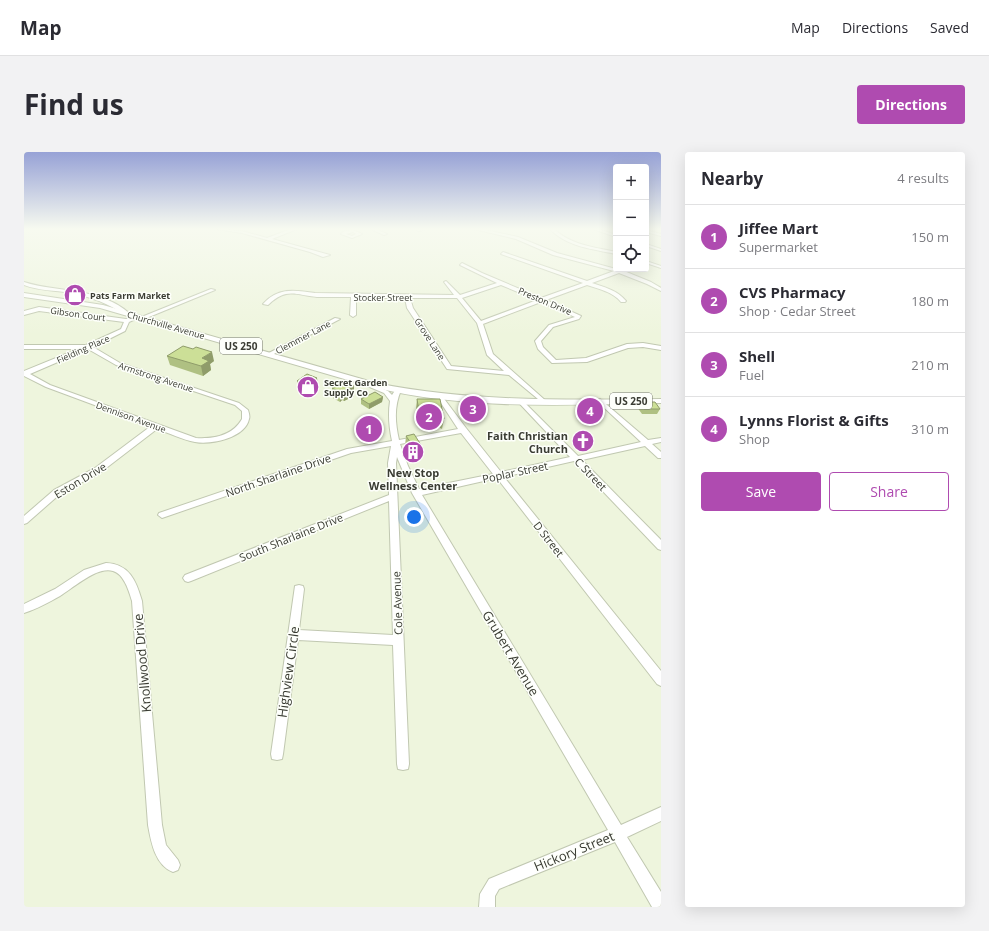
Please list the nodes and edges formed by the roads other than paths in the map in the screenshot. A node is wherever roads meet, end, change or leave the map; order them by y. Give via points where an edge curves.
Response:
1 (462, 264) dead end
2 (532, 264) edge
3 (592, 264) edge
4 (654, 264) joint
5 (649, 265) edge
6 (661, 267) edge
7 (613, 270) edge
8 (619, 272) joint
9 (446, 282) dead end
10 (24, 283) edge
11 (501, 283) junction
12 (588, 283) junction
13 (214, 290) dead end
14 (661, 290) edge
15 (24, 296) edge
16 (354, 296) junction
17 (407, 297) junction
18 (460, 297) junction
19 (543, 300) junction
20 (623, 301) dead end
21 (108, 303) junction
22 (266, 304) dead end
23 (101, 306) junction
24 (27, 311) edge
25 (353, 315) dead end
26 (127, 318) junction
27 (139, 318) junction
28 (337, 319) dead end
29 (480, 323) junction
30 (24, 347) edge
31 (89, 347) junction
32 (661, 348) edge
33 (270, 354) junction
34 (510, 372) junction
35 (25, 374) edge
36 (395, 395) junction
37 (440, 397) junction
38 (600, 401) junction
39 (661, 401) edge
40 (521, 402) junction
41 (544, 402) junction
42 (156, 426) junction
43 (240, 428) joint
44 (463, 430) junction
45 (661, 440) edge
46 (395, 443) junction
47 (646, 443) junction
48 (661, 456) edge
49 (575, 458) junction
50 (499, 476) junction
51 (416, 493) junction
52 (394, 496) junction
53 (162, 515) dead end
54 (24, 521) edge
55 (661, 546) edge
56 (188, 578) dead end
57 (299, 589) dead end
58 (24, 609) edge
59 (293, 635) junction
60 (399, 640) junction
61 (661, 680) edge
62 (277, 754) dead end
63 (403, 764) dead end
64 (661, 814) edge
65 (617, 834) junction
66 (173, 865) dead end
67 (487, 907) edge
68 (661, 907) edge

1 - 11 street, Preston Drive
2 - 12 street
3 - 7 street
4 - 5 street
4 - 6 street
8 - 12 street
8 - 14 street
9 - 18 street
10 - 21 street via 34,287 78,292
11 - 18 street, Stocker Street
11 - 19 street, Preston Drive
12 - 19 street
12 - 20 street via 614,293
13 - 27 street
15 - 23 main road, Churchville Avenue / US 250
16 - 17 street, Stocker Street
16 - 22 street, Stocker Street via 293,292 284,293
16 - 25 street
17 - 18 street, Stocker Street
17 - 34 street, Grove Lane via 410,308 449,368
18 - 29 street
19 - 29 street
19 - 32 street, Preston Drive via 578,317 550,327 538,340 540,348 554,362 587,360 627,346
21 - 23 street
21 - 26 street via 114,304
23 - 26 main road, Churchville Avenue / US 250
24 - 26 street, Gibson Court via 49,310
26 - 27 main road, Churchville Avenue / US 250
26 - 31 street, Fielding Place via 123,330
27 - 33 main road, Churchville Avenue / US 250
28 - 33 street, Clemmer Lane
29 - 34 street via 488,351
30 - 31 street
31 - 35 street, Fielding Place
31 - 43 street, Armstrong Avenue via 118,364 237,404 246,414
33 - 36 main road, Churchville Avenue / US 250 via 356,379
34 - 41 street
35 - 42 street, Dennison Avenue via 48,386
36 - 37 main road, Churchville Avenue / US 250
36 - 46 street, Grubert Avenue
37 - 40 main road, Churchville Avenue / US 250
37 - 44 street, D Street
38 - 39 main road, Churchville Avenue / US 250
38 - 41 main road, Churchville Avenue / US 250
38 - 47 street
40 - 41 main road, Churchville Avenue / US 250
40 - 49 street, C Street
42 - 43 street, Dennison Avenue via 191,439 202,440 225,437
42 - 54 street, Eston Drive via 98,470 57,492
44 - 46 street, North Sharlaine Drive
44 - 50 street, D Street
45 - 47 street, Poplar Street
46 - 51 street, Grubert Avenue
46 - 52 street, Cole Avenue via 392,463
46 - 53 street, North Sharlaine Drive via 341,453
47 - 48 street
47 - 49 street, Poplar Street
49 - 50 street, Poplar Street
49 - 55 street, C Street
50 - 51 street, Poplar Street
50 - 61 street, D Street
51 - 65 street, Grubert Avenue
52 - 56 street, South Sharlaine Drive
52 - 60 street, Cole Avenue
57 - 59 street, Highview Circle
58 - 66 street, Knollwood Drive via 94,569 115,567 126,574 137,600 155,825 160,848
59 - 60 street
59 - 62 street, Highview Circle
60 - 63 street, Cole Avenue
64 - 65 street, Hickory Street
65 - 67 street, Hickory Street via 494,884 489,891
65 - 68 street, Grubert Avenue

